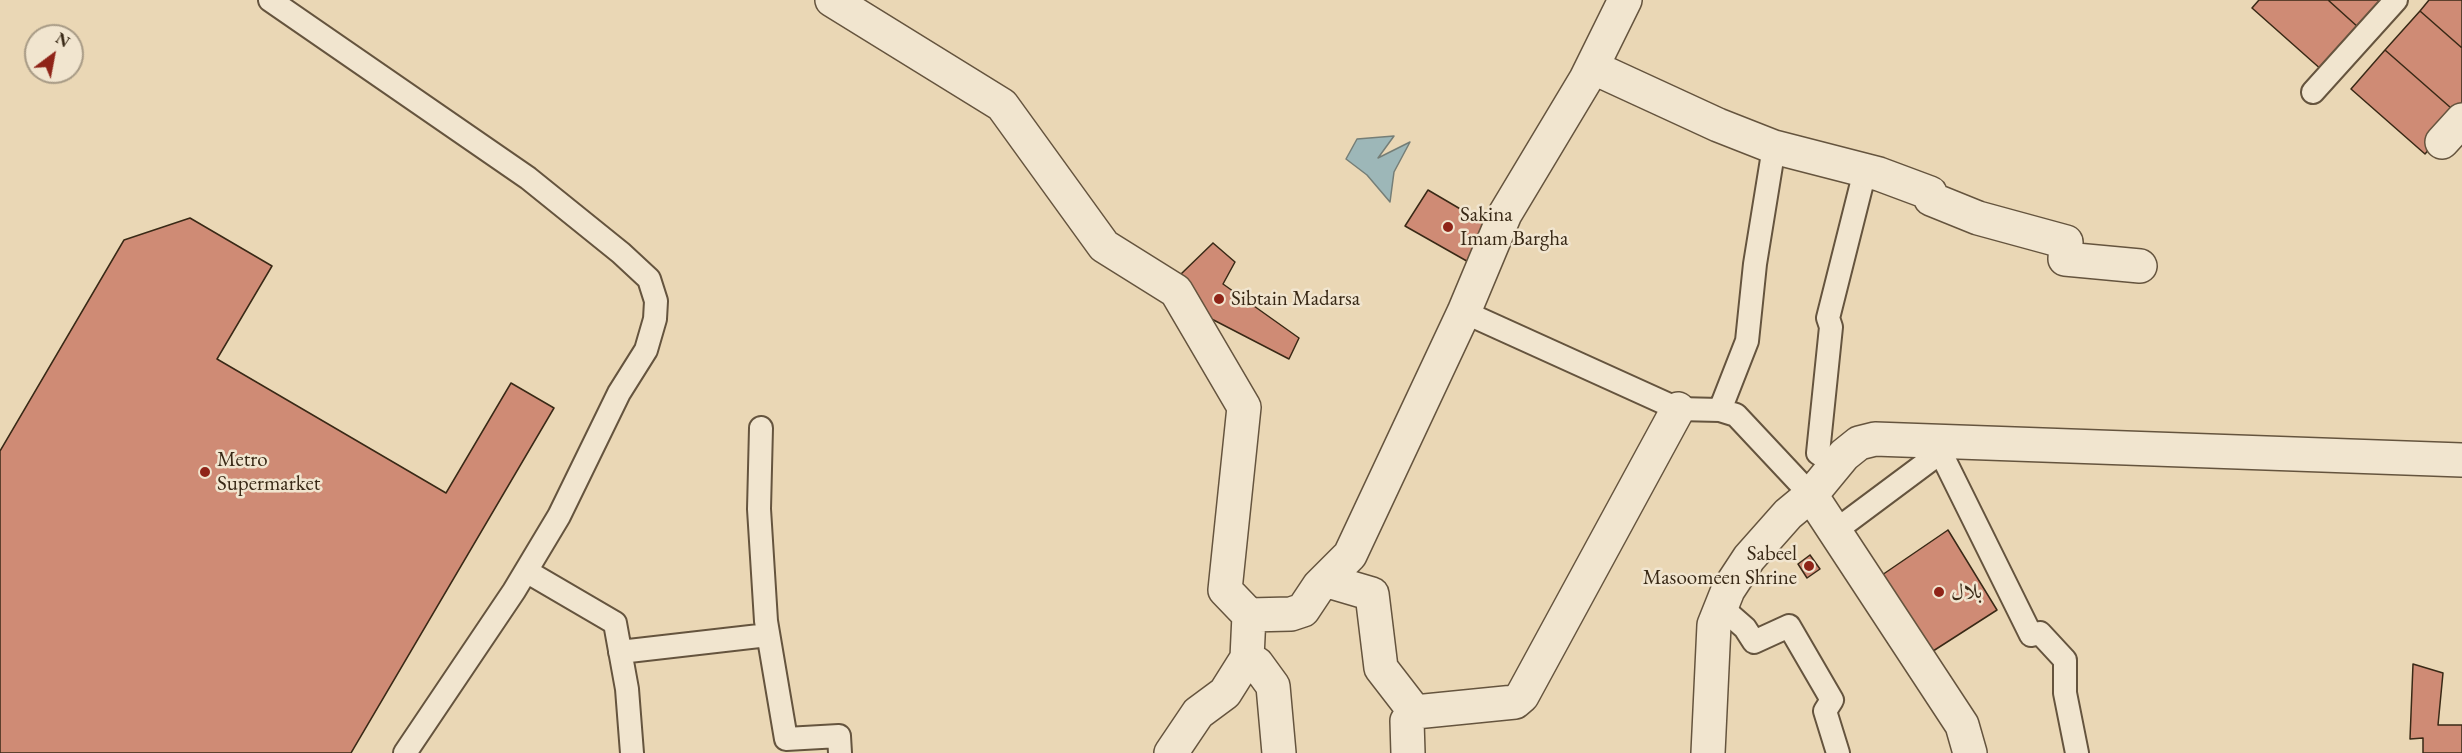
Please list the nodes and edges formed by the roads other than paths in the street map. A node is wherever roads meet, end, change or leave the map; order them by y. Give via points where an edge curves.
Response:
1 (270, 0) edge
2 (832, 0) edge
3 (1624, 0) edge
4 (2396, 0) edge
5 (1589, 73) junction
6 (2313, 92) dead end
7 (1774, 147) junction
8 (1865, 171) junction
9 (2140, 266) dead end
10 (1464, 312) junction
11 (1678, 409) junction
12 (1720, 410) junction
13 (761, 428) dead end
14 (1938, 446) junction
15 (2462, 460) edge
16 (1836, 465) junction
17 (1811, 495) junction
18 (1835, 531) junction
19 (526, 571) junction
20 (1328, 581) junction
21 (1721, 607) junction
22 (1249, 615) junction
23 (768, 635) junction
24 (620, 652) junction
25 (1247, 658) junction
26 (1414, 712) junction
27 (405, 753) edge
28 (632, 753) edge
29 (840, 753) edge
30 (1172, 753) edge
31 (1279, 753) edge
32 (1408, 753) edge
33 (1708, 753) edge
34 (1838, 753) edge
35 (1970, 753) edge
36 (2077, 753) edge

1 - 19 lane via 528,178 649,279 656,301 646,350 619,393 559,516
2 - 22 street via 1002,105 1104,246 1176,291 1244,407 1225,590
3 - 5 street
4 - 6 lane
5 - 7 street
5 - 10 street via 1505,214
7 - 8 street
7 - 12 lane via 1747,341
8 - 9 street via 1930,193 1931,199 1978,218 2066,242 2065,259
8 - 16 lane via 1828,318 1831,327 1818,453
10 - 11 lane
10 - 20 street via 1350,555
11 - 12 lane
11 - 26 street via 1522,696 1515,702
12 - 17 lane via 1736,415
13 - 23 lane via 759,509
14 - 15 street
14 - 16 street via 1875,439 1859,443
14 - 18 lane
14 - 36 lane via 2031,635 2040,633 2066,660 2065,693
16 - 17 street
17 - 18 street
17 - 21 street via 1788,514 1749,558
18 - 35 street via 1962,725
19 - 24 lane via 615,623
19 - 27 lane
20 - 22 street via 1319,586 1303,610 1291,615
20 - 26 street via 1372,594 1381,668
21 - 33 street via 1714,625
21 - 34 lane via 1745,628 1754,642 1789,626 1832,700 1825,711
22 - 25 street
23 - 24 lane
23 - 29 lane via 786,739 839,736
24 - 28 lane
25 - 30 street via 1225,693 1198,713
25 - 31 street via 1257,664 1273,686
26 - 32 street via 1407,721

